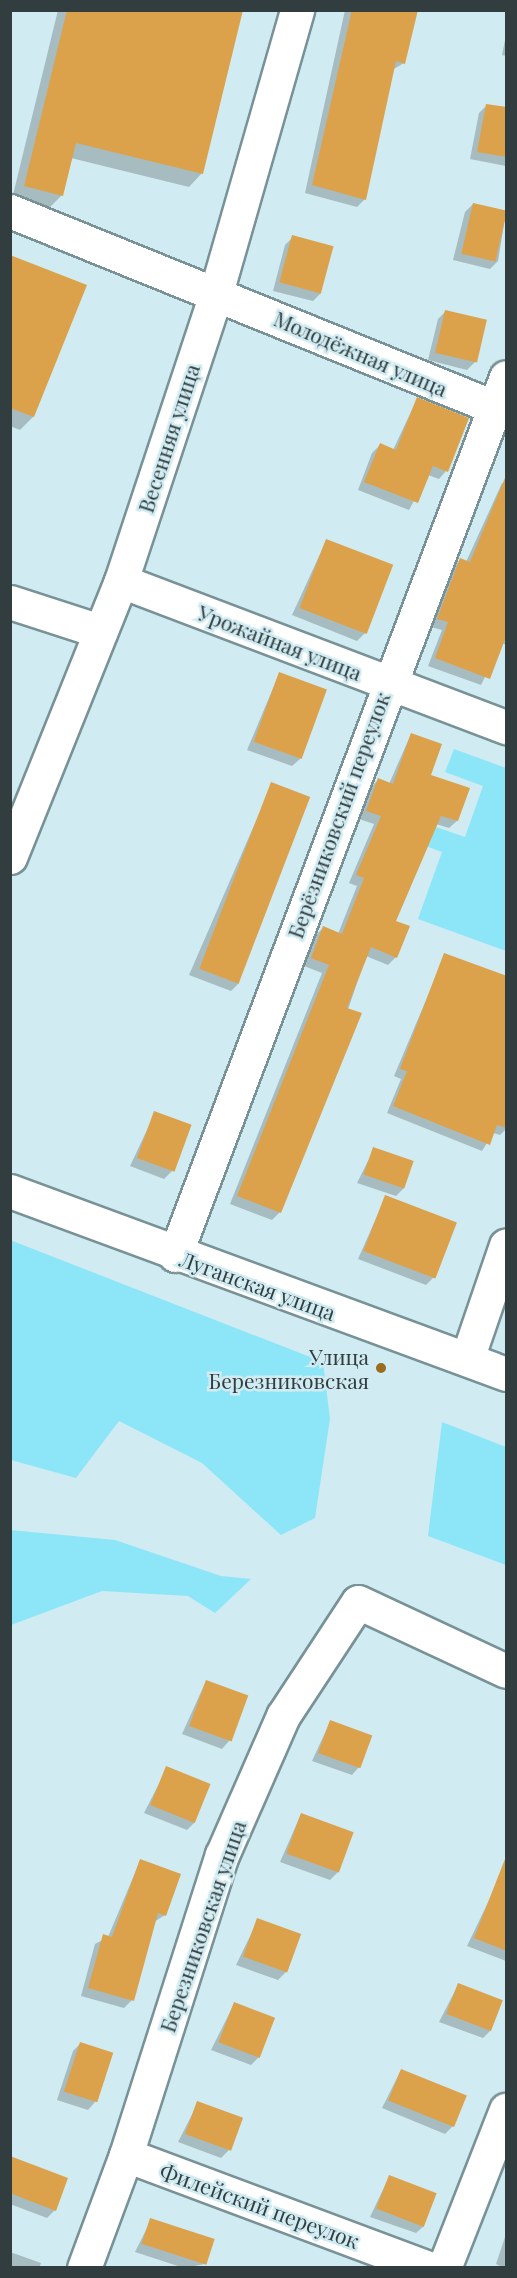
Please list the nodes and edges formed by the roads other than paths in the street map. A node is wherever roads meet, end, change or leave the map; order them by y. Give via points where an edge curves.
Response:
1 (297, 10) edge
2 (10, 211) edge
3 (216, 293) junction
4 (507, 377) edge
5 (502, 411) edge
6 (121, 581) junction
7 (10, 602) edge
8 (100, 632) junction
9 (387, 684) junction
10 (507, 727) edge
11 (14, 837) edge
12 (10, 1191) edge
13 (507, 1245) edge
14 (175, 1255) junction
15 (466, 1359) junction
16 (507, 1374) edge
17 (507, 1671) edge
18 (507, 2110) edge
19 (126, 2155) junction
20 (84, 2268) edge
21 (428, 2268) edge
22 (444, 2268) edge

1 - 3 main road, Весенняя улица
2 - 3 main road, Молодёжная улица
3 - 5 main road, Молодёжная улица
3 - 6 main road, Весенняя улица
4 - 5 main road, Берёзниковский переулок
5 - 9 main road, Берёзниковский переулок
6 - 8 main road, Весенняя улица
6 - 9 main road, Урожайная улица
7 - 8 main road
8 - 11 main road, Весенняя улица
9 - 10 main road, Урожайная улица
9 - 14 main road, Берёзниковский переулок
12 - 14 main road, Луганская улица
13 - 15 main road
14 - 15 main road, Луганская улица
15 - 16 main road, Луганская улица
17 - 19 main road, Березниковская улица via 358,1602 284,1716 222,1855
18 - 22 main road
19 - 20 main road, Березниковская улица
19 - 21 main road, Филейский переулок

